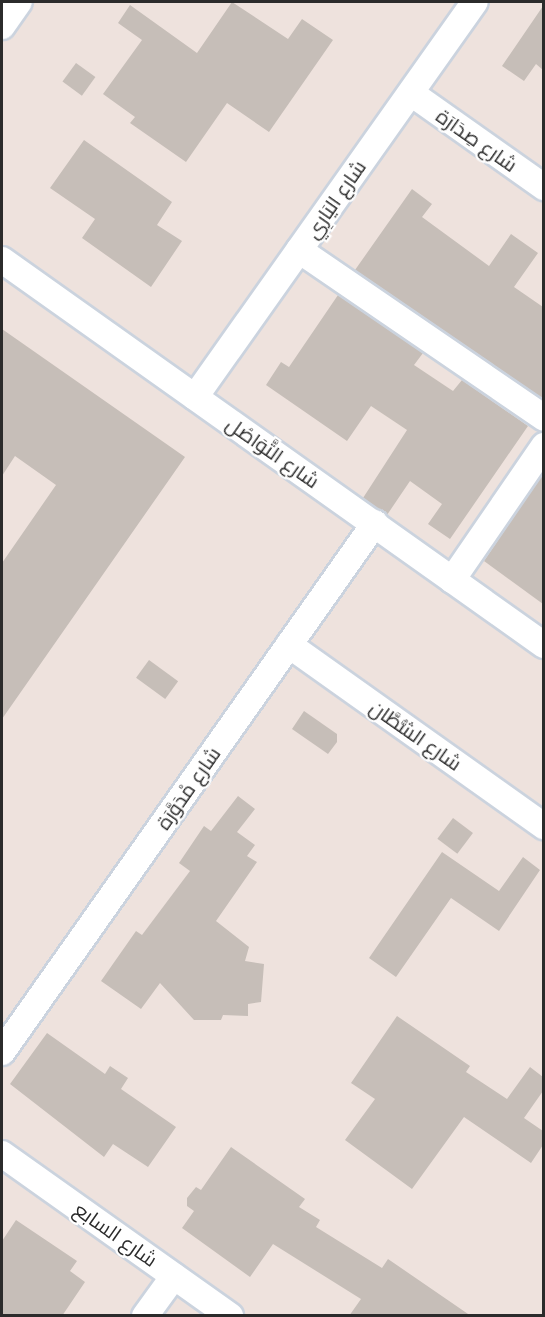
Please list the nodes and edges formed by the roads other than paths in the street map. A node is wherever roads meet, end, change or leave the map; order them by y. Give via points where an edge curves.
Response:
1 (19, 2) edge
2 (475, 2) edge
3 (2, 26) edge
4 (411, 93) junction
5 (543, 187) edge
6 (299, 250) junction
7 (2, 260) edge
8 (195, 397) junction
9 (543, 418) edge
10 (543, 446) edge
11 (375, 524) junction
12 (452, 580) junction
13 (289, 645) junction
14 (543, 645) edge
15 (543, 826) edge
16 (2, 1052) edge
17 (2, 1154) edge
18 (174, 1276) junction
19 (145, 1316) edge
20 (230, 1316) edge

1 - 3 street
2 - 4 street, شارع اليَارِي
4 - 5 street, شارع صِدَارَة
4 - 6 street, شارع اليَارِي
6 - 8 street, شارع اليَارِي
6 - 9 street
7 - 8 street, شارع التَّوَاصُل
8 - 11 street, شارع التَّوَاصُل
10 - 12 street
11 - 12 street, شارع التَّوَاصُل
11 - 13 street, شارع مْدَوَّرَة
12 - 14 street, شارع التَّوَاصُل
13 - 15 street, شارع الشُّطَّان
13 - 16 street, شارع مْدَوَّرَة
17 - 18 street, شارع السابع
18 - 19 street
18 - 20 street, شارع السابع

